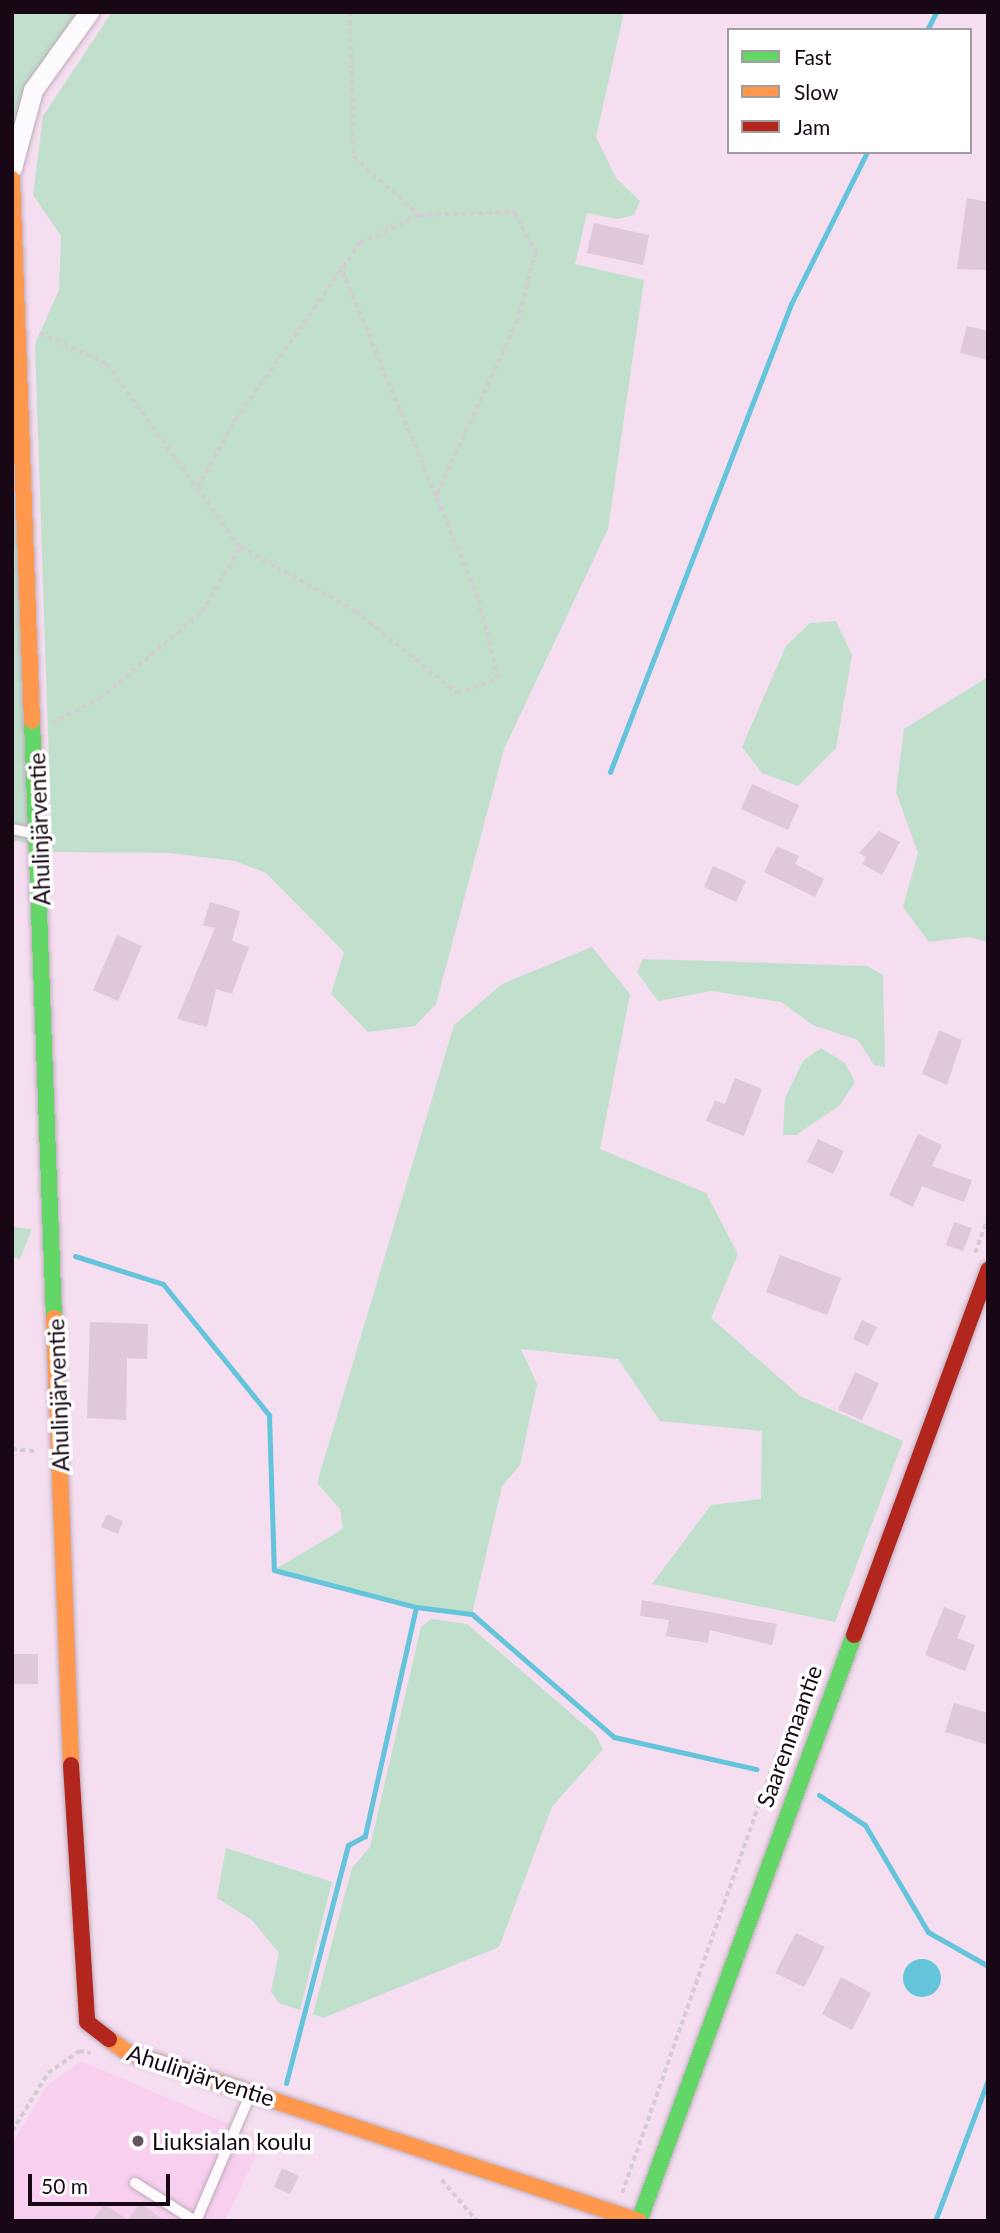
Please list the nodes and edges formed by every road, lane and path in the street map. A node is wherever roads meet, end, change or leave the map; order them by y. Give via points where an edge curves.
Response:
1 (89, 12) edge
2 (350, 12) edge
3 (12, 168) edge
4 (12, 179) edge
5 (419, 215) junction
6 (340, 267) junction
7 (19, 324) junction
8 (197, 488) junction
9 (435, 499) junction
10 (240, 547) junction
11 (36, 726) junction
12 (12, 830) edge
13 (38, 835) junction
14 (988, 1270) edge
15 (788, 1729) dead end
16 (97, 2054) dead end
17 (251, 2092) junction
18 (12, 2131) edge
19 (135, 2183) dead end
20 (614, 2213) junction
21 (195, 2221) edge
22 (639, 2221) edge

1 - 3 street via 33,90
2 - 5 path via 354,157
4 - 7 street, Ahulinjärventie
5 - 6 path via 360,243
5 - 9 path via 514,212 536,252 519,320
6 - 8 path
6 - 9 path
7 - 8 path via 107,364
7 - 11 street, Ahulinjärventie
8 - 10 path
9 - 10 path via 478,598 498,679 457,693 356,611
10 - 11 path via 202,612 99,699 60,722
11 - 13 street, Ahulinjärventie
12 - 13 lane
13 - 17 street, Ahulinjärventie via 81,1992 88,2022 107,2041
14 - 22 street, Saarenmaantie
15 - 20 path
16 - 18 path via 79,2051 48,2073
17 - 20 street, Ahulinjärventie
17 - 21 lane
19 - 21 lane
20 - 22 street, Ahulinjärventie

